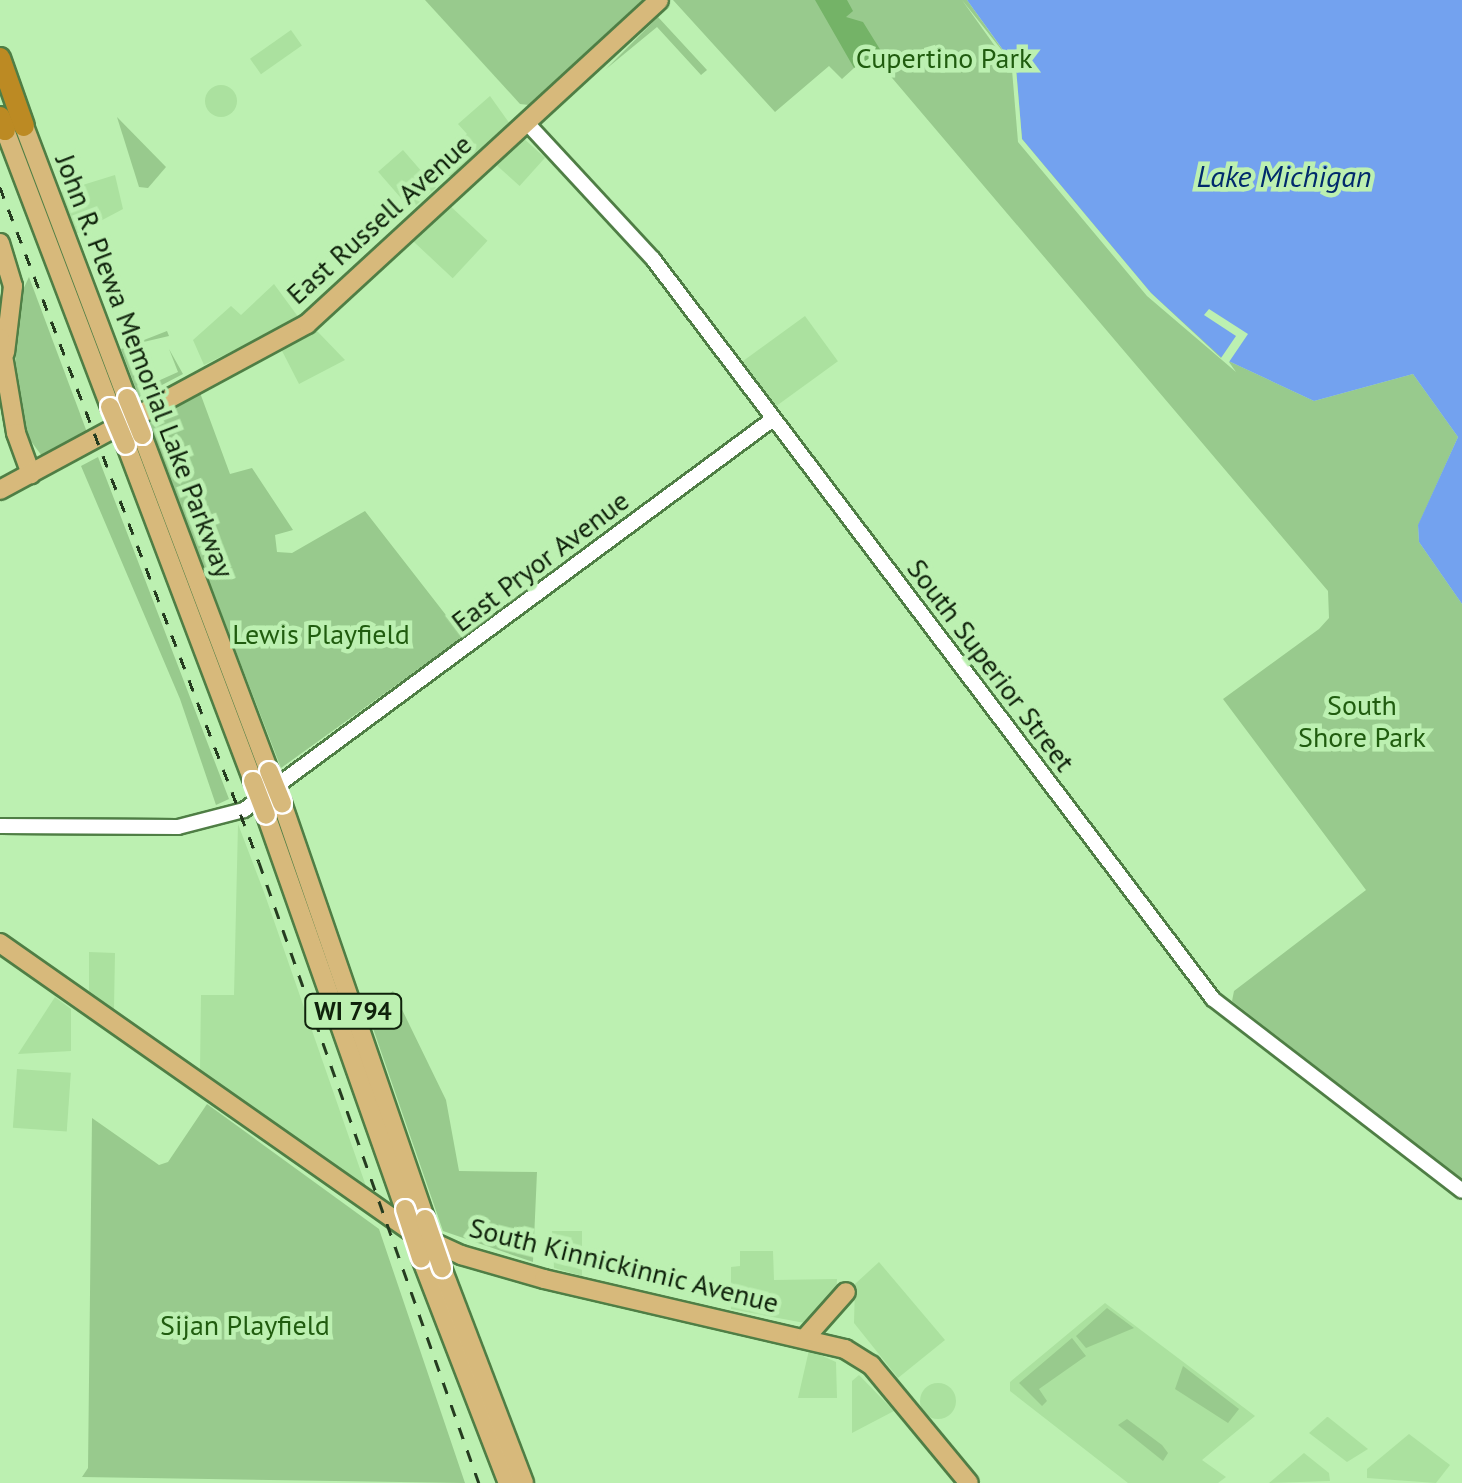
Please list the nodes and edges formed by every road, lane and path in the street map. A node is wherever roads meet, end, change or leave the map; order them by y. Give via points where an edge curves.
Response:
1 (658, 0) edge
2 (0, 58) edge
3 (526, 122) junction
4 (10, 124) edge
5 (0, 243) edge
6 (2, 346) edge
7 (773, 419) junction
8 (32, 474) junction
9 (0, 490) edge
10 (274, 809) junction
11 (0, 826) edge
12 (0, 942) edge
13 (1462, 1191) edge
14 (846, 1292) dead end
15 (806, 1337) junction
16 (508, 1483) edge
17 (524, 1483) edge
18 (969, 1483) edge

1 - 3 main road, East Russell Avenue
2 - 4 highway, John R. Plewa Memorial Lake Parkway / WI 794
3 - 7 street, South Superior Street via 653,259
3 - 8 main road, East Russell Avenue via 301,328
4 - 10 main road, John R. Plewa Memorial Lake Parkway / WI 794, bridge
5 - 6 main road via 13,286
6 - 8 main road via 16,433
7 - 11 street, East Pryor Avenue via 244,810 178,827
7 - 13 street, South Superior Street via 1213,998
8 - 9 main road, East Russell Avenue
10 - 16 main road, John R. Plewa Memorial Lake Parkway / WI 794, bridge via 421,1258
10 - 17 main road, John R. Plewa Memorial Lake Parkway / WI 794, bridge
12 - 15 main road, South Kinnickinnic Avenue via 415,1234 544,1279
14 - 15 main road
15 - 18 main road, South Kinnickinnic Avenue via 870,1365

